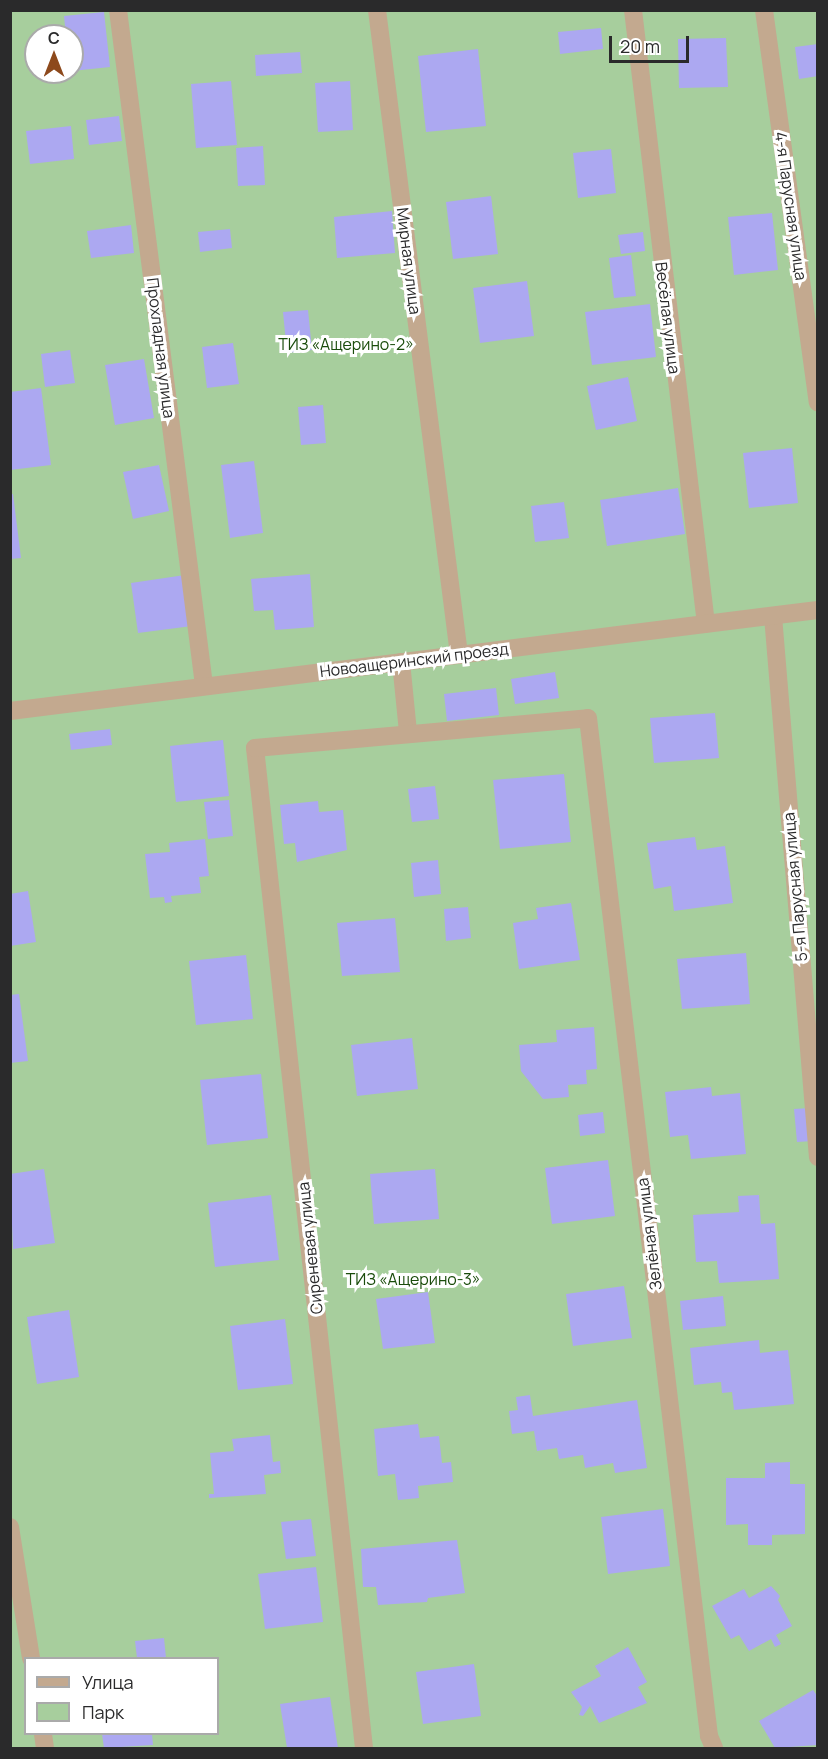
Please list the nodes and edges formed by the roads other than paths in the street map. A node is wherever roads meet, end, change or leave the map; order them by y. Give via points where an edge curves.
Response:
1 (118, 10) edge
2 (377, 10) edge
3 (633, 10) edge
4 (764, 10) edge
5 (818, 402) edge
6 (818, 610) edge
7 (773, 616) junction
8 (706, 624) junction
9 (459, 655) junction
10 (401, 662) junction
11 (204, 685) junction
12 (10, 711) edge
13 (408, 732) junction
14 (818, 1157) edge
15 (10, 1527) edge
16 (31, 1657) edge
17 (364, 1749) edge
18 (714, 1749) edge

1 - 11 street, Прохладная улица
2 - 9 street, Мирная улица
3 - 8 street, Весёлая улица
4 - 5 street, 4-я Парусная улица
6 - 7 street, Новоащеринский проезд
7 - 8 street, Новоащеринский проезд
7 - 14 street, 5-я Парусная улица
8 - 9 street, Новоащеринский проезд
9 - 10 street, Новоащеринский проезд
10 - 11 street, Новоащеринский проезд
10 - 13 street
11 - 12 street, Новоащеринский проезд
13 - 17 street, Сиреневая улица via 255,748
13 - 18 street, Зелёная улица via 588,718 709,1736
15 - 16 street

